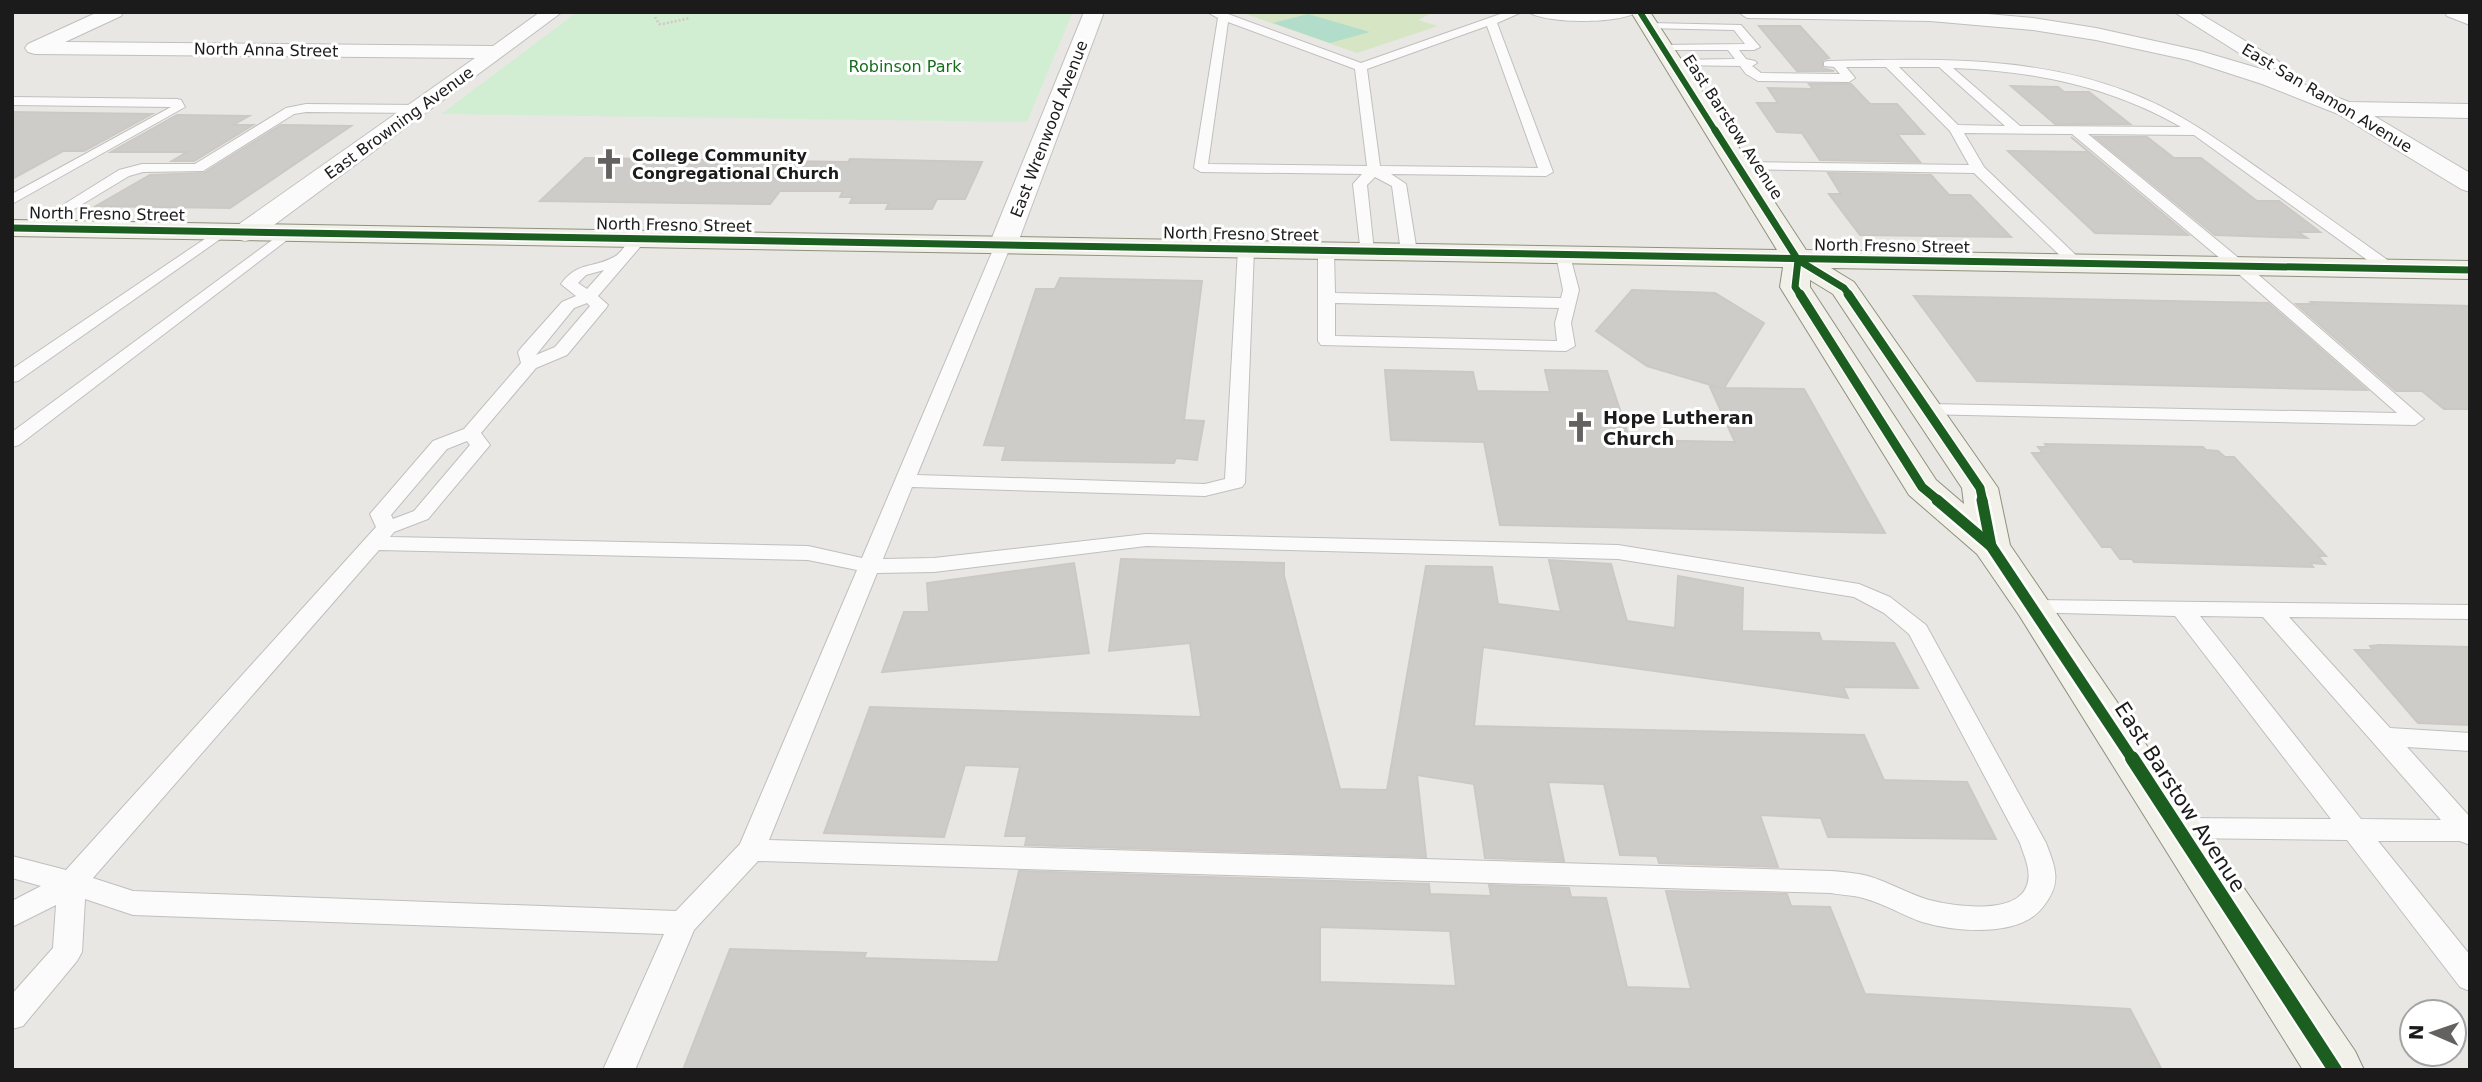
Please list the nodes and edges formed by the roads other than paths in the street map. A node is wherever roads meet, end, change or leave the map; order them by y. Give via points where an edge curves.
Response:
1 (114, 12) edge
2 (553, 12) edge
3 (1094, 12) edge
4 (1517, 12) edge
5 (1534, 12) edge
6 (1632, 12) edge
7 (1747, 12) edge
8 (1793, 12) edge
9 (2183, 12) edge
10 (2454, 12) edge
11 (1928, 13) edge
12 (1218, 14) edge
13 (1645, 19) edge
14 (2470, 19) edge
15 (1491, 21) junction
16 (2239, 45) junction
17 (1731, 47) junction
18 (35, 48) junction
19 (497, 52) junction
20 (1668, 55) junction
21 (2193, 55) junction
22 (12, 58) edge
23 (1742, 63) junction
24 (1771, 63) dead end
25 (1889, 63) junction
26 (1811, 64) dead end
27 (1837, 64) junction
28 (1942, 64) junction
29 (1361, 67) junction
30 (12, 101) edge
31 (419, 109) junction
32 (2346, 109) junction
33 (2470, 111) edge
34 (1955, 129) junction
35 (2016, 129) junction
36 (2075, 130) junction
37 (2197, 131) junction
38 (1741, 166) junction
39 (1978, 169) junction
40 (1374, 170) junction
41 (2469, 183) edge
42 (12, 200) edge
43 (23, 228) edge
44 (233, 232) junction
45 (286, 234) junction
46 (1003, 245) junction
47 (1246, 249) junction
48 (629, 250) junction
49 (1326, 251) junction
50 (1366, 251) junction
51 (1409, 252) junction
52 (1564, 255) junction
53 (1798, 260) junction
54 (2077, 264) junction
55 (2240, 267) junction
56 (2390, 269) junction
57 (2470, 270) edge
58 (589, 297) junction
59 (1327, 298) junction
60 (1568, 303) junction
61 (530, 364) junction
62 (12, 377) edge
63 (1928, 410) junction
64 (471, 433) junction
65 (12, 441) edge
66 (906, 481) junction
67 (381, 535) junction
68 (1991, 546) junction
69 (869, 566) junction
70 (2034, 607) junction
71 (2181, 608) junction
72 (2268, 608) junction
73 (2470, 612) edge
74 (2383, 737) junction
75 (2470, 742) edge
76 (2177, 828) junction
77 (2356, 831) junction
78 (2468, 833) edge
79 (751, 850) junction
80 (12, 867) edge
81 (72, 883) junction
82 (12, 915) edge
83 (683, 923) junction
84 (2470, 978) edge
85 (12, 1016) edge
86 (620, 1070) edge
87 (2335, 1070) edge

1 - 18 street
2 - 19 street, East Browning Avenue
3 - 46 street, East Wrenwood Avenue
4 - 15 lane
5 - 6 lane via 1545,16
7 - 8 street
8 - 11 street
9 - 16 street, East San Ramon Avenue
10 - 14 street
11 - 21 street via 2064,29
12 - 29 lane
12 - 40 lane via 1201,167
13 - 17 lane via 1737,27 1754,47
13 - 20 main road, East Barstow Avenue
15 - 29 lane
15 - 40 lane via 1546,172
16 - 21 street
16 - 32 street, East San Ramon Avenue
17 - 20 lane
17 - 23 lane
18 - 19 street, North Anna Street
18 - 22 street
19 - 31 street, East Browning Avenue
20 - 23 lane
20 - 38 main road, East Barstow Avenue
21 - 32 street
23 - 24 lane
23 - 27 lane via 1758,77 1849,78
25 - 27 lane
25 - 28 lane
25 - 34 lane
26 - 27 lane
28 - 35 lane
28 - 37 lane via 2019,69 2076,79 2131,95
29 - 40 lane
30 - 42 lane via 177,103 179,107
31 - 43 lane via 290,111 198,168 142,168 124,173
31 - 44 street, East Browning Avenue
32 - 33 street
32 - 41 street, East San Ramon Avenue
34 - 35 lane
34 - 39 lane
35 - 36 lane
36 - 37 lane
36 - 55 lane
37 - 56 lane
38 - 39 lane
38 - 53 main road, East Barstow Avenue
39 - 54 lane
40 - 50 lane via 1360,184
40 - 51 lane via 1399,184
43 - 44 main road, North Fresno Street
44 - 45 main road, North Fresno Street
44 - 62 lane
45 - 48 main road, North Fresno Street
45 - 65 lane
46 - 47 main road, North Fresno Street
46 - 48 main road, North Fresno Street
46 - 66 lane
47 - 49 main road, North Fresno Street
47 - 66 lane via 1235,483 1205,490
48 - 58 lane
48 - 58 lane via 580,272 569,284
49 - 50 main road, North Fresno Street
49 - 59 lane
50 - 51 main road, North Fresno Street
51 - 52 main road, North Fresno Street
52 - 53 main road, North Fresno Street
52 - 60 lane via 1571,290
53 - 54 main road, North Fresno Street
53 - 63 main road, East Barstow Avenue via 1844,288
53 - 68 main road, East Barstow Avenue via 1795,287 1922,486
54 - 55 main road, North Fresno Street
55 - 56 main road, North Fresno Street
55 - 63 lane via 2415,419
56 - 57 main road, North Fresno Street
58 - 61 lane via 568,305 527,352
58 - 61 lane via 600,305 561,351
59 - 60 lane
59 - 60 lane via 1327,341 1566,346 1563,323
61 - 64 lane
63 - 68 main road, East Barstow Avenue via 1980,488
64 - 67 lane via 440,445 380,514
64 - 67 lane via 480,445 421,515
66 - 69 lane
67 - 69 lane via 808,553
67 - 81 lane
68 - 70 main road, East Barstow Avenue
69 - 79 lane
69 - 79 lane via 934,565 1146,540 1618,552 1859,589 1904,614 1918,630 2033,843 2042,868 2041,889 2025,909 2009,916 1975,918 1926,911 1866,887 1831,882
70 - 71 lane
70 - 76 main road, East Barstow Avenue
71 - 72 lane
71 - 77 lane
72 - 73 lane
72 - 74 lane
74 - 75 lane
74 - 78 lane
76 - 77 lane
76 - 87 main road, East Barstow Avenue
77 - 78 lane
77 - 84 lane
79 - 83 lane
80 - 81 lane
81 - 82 lane
81 - 83 lane via 133,903
81 - 85 lane via 67,952
83 - 86 lane

